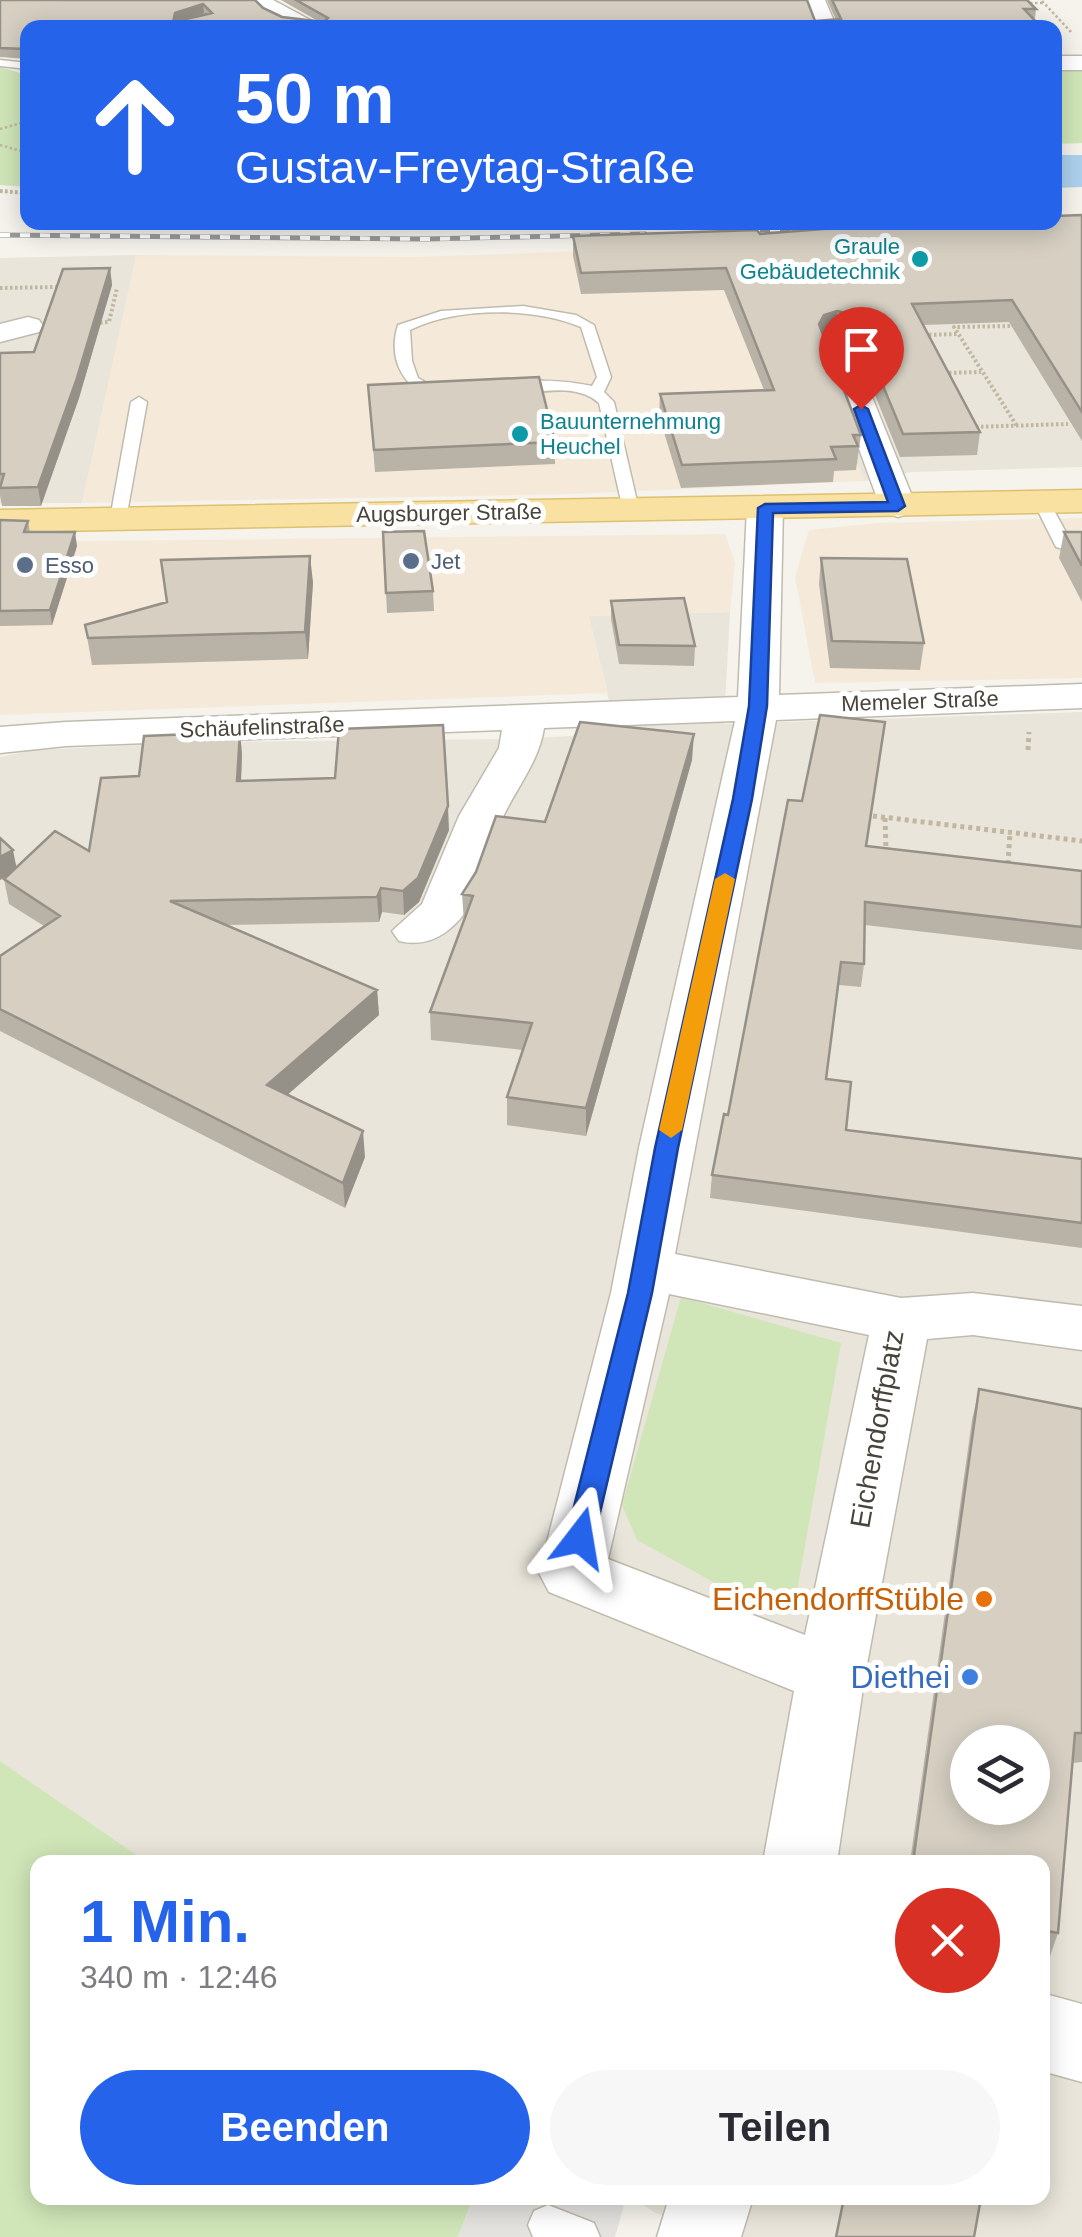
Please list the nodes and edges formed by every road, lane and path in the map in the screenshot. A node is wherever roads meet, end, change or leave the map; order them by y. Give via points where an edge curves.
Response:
1 (261, 0) edge
2 (1042, 1) edge
3 (1024, 3) edge
4 (295, 20) edge
5 (1060, 20) edge
6 (1062, 22) edge
7 (1075, 36) dead end
8 (56, 287) edge
9 (0, 288) edge
10 (117, 288) dead end
11 (1027, 325) edge
12 (14, 330) edge
13 (958, 334) junction
14 (918, 335) edge
15 (836, 344) edge
16 (982, 372) junction
17 (938, 373) edge
18 (496, 390) edge
19 (457, 392) edge
20 (596, 392) junction
21 (139, 402) dead end
22 (1068, 424) edge
23 (1017, 426) junction
24 (970, 427) edge
25 (1082, 501) edge
26 (1042, 503) junction
27 (898, 506) junction
28 (765, 508) junction
29 (631, 510) junction
30 (118, 519) junction
31 (0, 522) edge
32 (1065, 547) edge
33 (1082, 696) edge
34 (758, 706) junction
35 (525, 717) junction
36 (0, 740) edge
37 (849, 813) edge
38 (885, 818) junction
39 (1010, 832) junction
40 (1082, 840) edge
41 (904, 852) edge
42 (990, 862) edge
43 (1008, 864) junction
44 (1026, 867) edge
45 (416, 930) dead end
46 (646, 1252) junction
47 (901, 1320) junction
48 (1082, 1328) edge
49 (831, 1675) junction
50 (801, 1855) edge
51 (1050, 2034) edge
52 (1082, 2043) edge
53 (709, 2205) edge
54 (699, 2237) edge

1 - 4 street
2 - 3 path
2 - 5 path
6 - 7 path
8 - 9 path
10 - 12 path via 109,322
11 - 13 path via 954,327
13 - 14 path
13 - 16 path
15 - 27 street
16 - 17 path
16 - 23 path
18 - 20 lane
19 - 20 lane via 415,387 403,328 451,314 570,316 592,331 604,376
20 - 29 lane via 606,402
21 - 30 lane
22 - 23 path
23 - 24 path
25 - 26 main road, Augsburger Straße
26 - 27 main road, Augsburger Straße
26 - 32 lane
27 - 28 main road, Augsburger Straße
28 - 29 main road, Augsburger Straße
28 - 34 street
29 - 30 main road, Augsburger Straße
30 - 31 main road, Augsburger Straße
33 - 34 street, Memeler Straße
34 - 35 street, Schäufelinstraße
34 - 46 street
35 - 36 street, Schäufelinstraße
35 - 45 street via 520,748 442,911
37 - 38 path
38 - 39 path
38 - 41 path via 886,850
39 - 40 path
39 - 43 path
42 - 43 path
43 - 44 path
46 - 47 street, Eichendorffplatz
46 - 49 street via 572,1573
47 - 48 street via 974,1314
47 - 49 street, Eichendorffplatz
49 - 50 street, Eichendorffplatz
51 - 52 street
53 - 54 street

